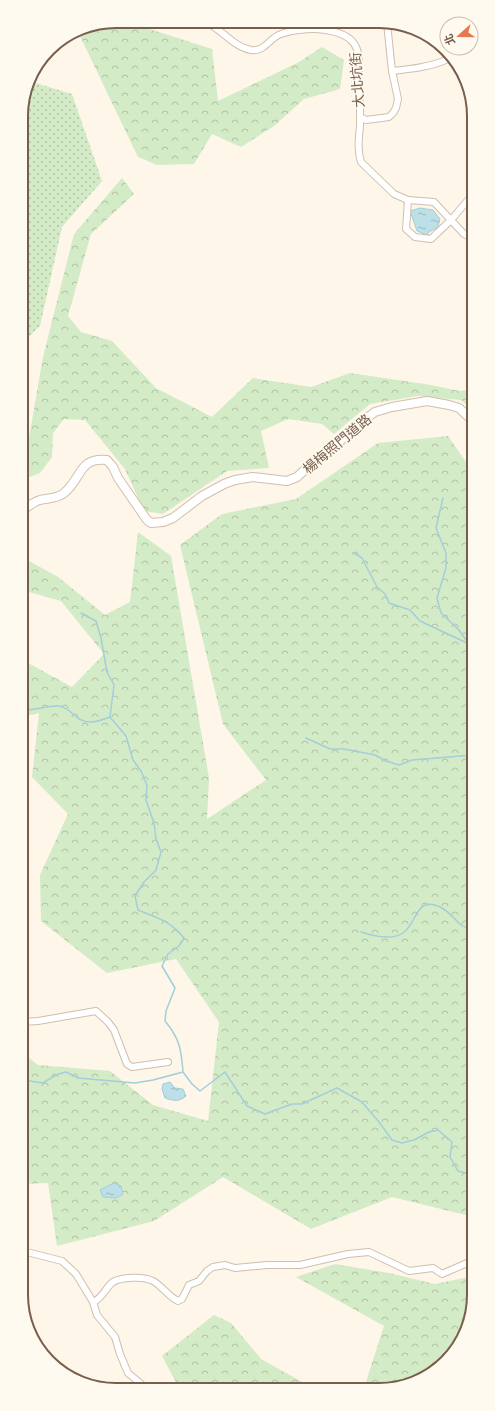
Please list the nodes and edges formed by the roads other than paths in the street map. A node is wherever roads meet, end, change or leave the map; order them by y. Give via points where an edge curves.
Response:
1 (216, 28) edge
2 (388, 28) edge
3 (446, 59) edge
4 (392, 71) junction
5 (360, 117) junction
6 (408, 200) junction
7 (467, 201) edge
8 (451, 220) junction
9 (467, 236) edge
10 (467, 416) edge
11 (28, 507) edge
12 (28, 1022) edge
13 (168, 1062) dead end
14 (28, 1252) edge
15 (467, 1263) edge
16 (94, 1302) junction
17 (140, 1383) edge

1 - 5 street, 大北坑街 via 249,50 264,48 274,37 294,30 336,32 350,38 358,52
2 - 4 street, 大北坑街
3 - 4 street via 418,68
4 - 5 street, 大北坑街 via 398,99 393,114 366,120
5 - 6 street, 大北坑街 via 358,155 361,162 394,194
6 - 8 street, 大北坑街 via 434,202
6 - 8 street via 406,229 415,237 431,239
7 - 8 street
8 - 9 street, 大北坑街
10 - 11 street, 楊梅照門道路 via 459,408 427,401 375,412 297,478 287,481 253,477 235,480 202,496 173,518 163,522 151,523 147,520 113,467 106,460 98,459 85,464 73,484 62,495 40,500
12 - 13 street via 96,1011 114,1030 127,1064 132,1067
14 - 16 street via 62,1261 76,1274
15 - 16 street via 442,1274 433,1268 409,1271 369,1252 300,1264 234,1268 225,1265 213,1267 199,1281 189,1285 182,1299 172,1298 152,1280 134,1278 111,1283 99,1300
16 - 17 street via 97,1315 115,1337 128,1373

